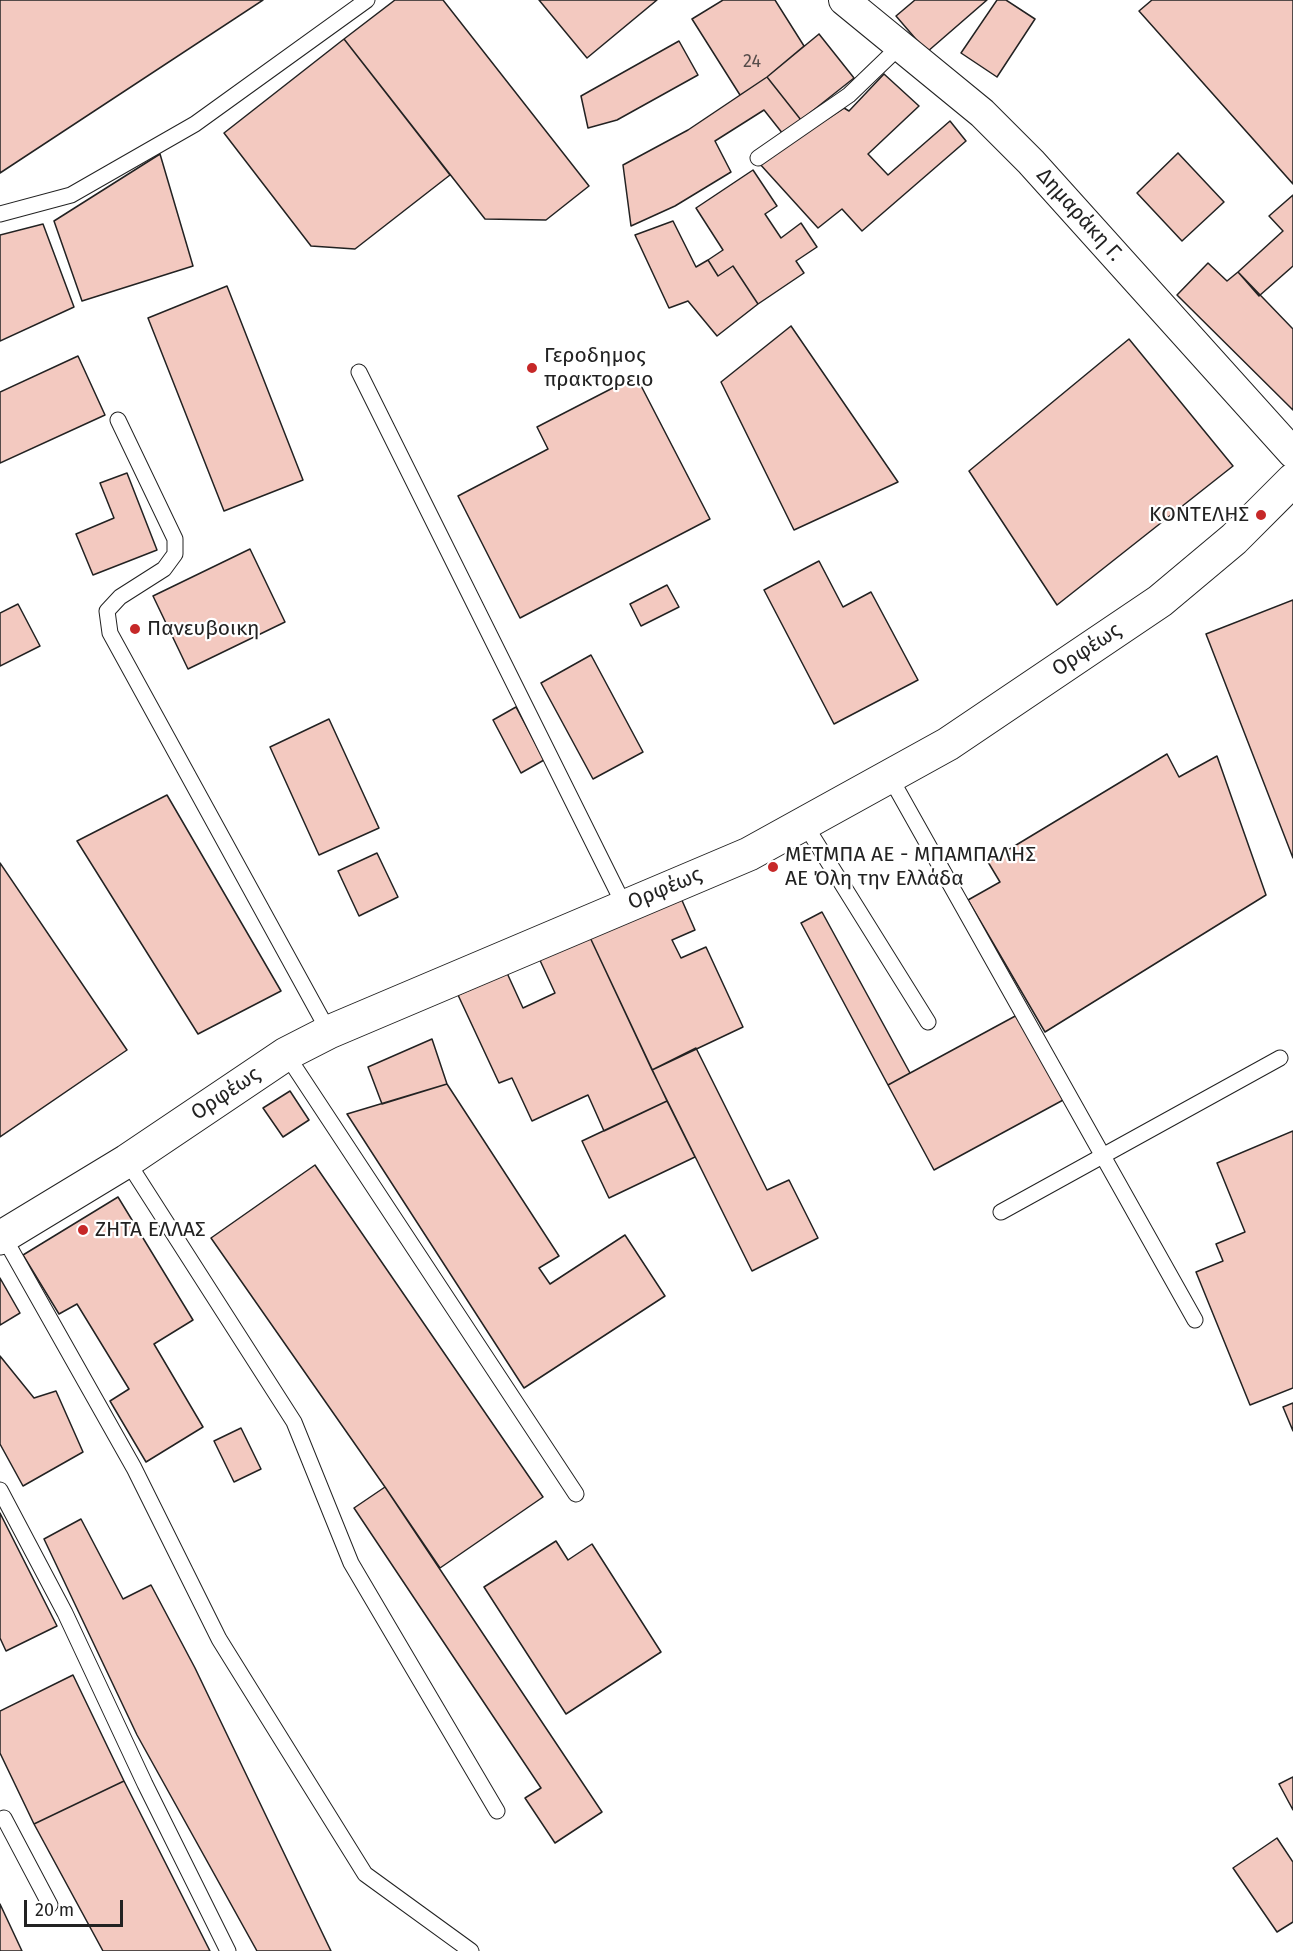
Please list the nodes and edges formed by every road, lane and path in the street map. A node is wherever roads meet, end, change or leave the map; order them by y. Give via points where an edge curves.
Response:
1 (367, 0) edge
2 (844, 0) edge
3 (900, 46) junction
4 (758, 158) dead end
5 (0, 214) edge
6 (359, 372) dead end
7 (117, 420) dead end
8 (1293, 453) edge
9 (1293, 480) edge
10 (890, 777) junction
11 (804, 824) junction
12 (625, 906) junction
13 (928, 1022) dead end
14 (329, 1032) junction
15 (286, 1054) junction
16 (1280, 1058) dead end
17 (1102, 1157) junction
18 (127, 1161) junction
19 (1001, 1212) dead end
20 (1, 1235) edge
21 (1195, 1320) dead end
22 (0, 1490) edge
23 (576, 1494) dead end
24 (497, 1811) dead end
25 (2, 1815) edge
26 (50, 1905) dead end
27 (228, 1951) edge
28 (471, 1951) edge

1 - 5 lane via 175,135 71,195
2 - 3 street, Δημαράκη Γ.
3 - 4 lane via 849,95
3 - 8 street, Δημαράκη Γ. via 982,113 1031,162
6 - 12 lane
7 - 14 lane via 175,539 175,554 164,569 120,597 107,612 110,633
9 - 10 street, Ορφέως via 1234,539 1160,601 948,744
10 - 11 street, Ορφέως
10 - 17 lane
11 - 12 street, Ορφέως via 749,854
11 - 13 lane
12 - 14 street, Ορφέως
14 - 15 street, Ορφέως
15 - 18 street, Ορφέως
15 - 23 lane
16 - 17 lane
17 - 19 lane
17 - 21 lane
18 - 20 street, Ορφέως
18 - 24 lane via 294,1422 351,1563
20 - 28 lane via 134,1467 219,1639 365,1874
22 - 27 lane via 65,1613
25 - 26 lane

